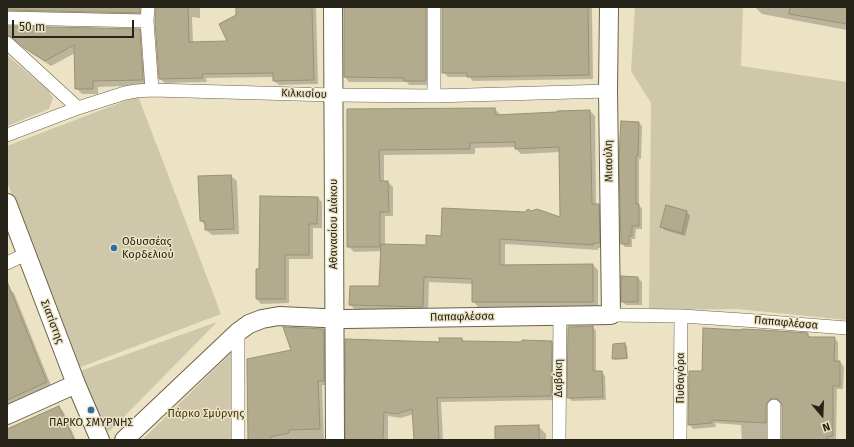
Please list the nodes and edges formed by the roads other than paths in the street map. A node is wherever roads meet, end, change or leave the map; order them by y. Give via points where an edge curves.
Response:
1 (148, 7) edge
2 (333, 7) edge
3 (434, 7) edge
4 (609, 7) edge
5 (7, 18) edge
6 (147, 21) junction
7 (7, 43) edge
8 (152, 90) junction
9 (608, 91) junction
10 (334, 95) junction
11 (434, 96) junction
12 (78, 108) junction
13 (7, 135) edge
14 (7, 203) edge
15 (26, 254) junction
16 (7, 263) edge
17 (560, 315) junction
18 (611, 315) junction
19 (681, 316) junction
20 (335, 319) junction
21 (847, 328) edge
22 (238, 332) junction
23 (76, 384) junction
24 (774, 406) dead end
25 (7, 415) edge
26 (100, 440) edge
27 (124, 440) edge
28 (238, 440) edge
29 (335, 440) edge
30 (559, 440) edge
31 (680, 440) edge
32 (774, 440) edge

1 - 6 street
2 - 10 street, Αθανασίου Διάκου
3 - 11 street
4 - 9 street, Μιαούλη
5 - 6 street
6 - 8 street
7 - 12 street
8 - 10 street, Κιλκισίου
8 - 12 street, Κιλκισίου via 125,93
9 - 11 street, Κιλκισίου
9 - 18 street, Μιαούλη
10 - 11 street, Κιλκισίου
10 - 20 street, Αθανασίου Διάκου
12 - 13 street, Κιλκισίου
14 - 15 street, Σιατίστης
15 - 16 street
15 - 23 street, Σιατίστης
17 - 18 street, Παπαφλέσσα
17 - 20 street, Παπαφλέσσα
17 - 30 street, Δαβάκη
18 - 19 street, Παπαφλέσσα
19 - 21 street, Παπαφλέσσα
19 - 31 street, Πυθαγόρα
20 - 22 street, Παπαφλέσσα via 279,316 249,324
20 - 29 street, Αθανασίου Διάκου
22 - 27 street, Παπαφλέσσα
22 - 28 street
23 - 25 street
23 - 26 street, Σιατίστης
24 - 32 street

